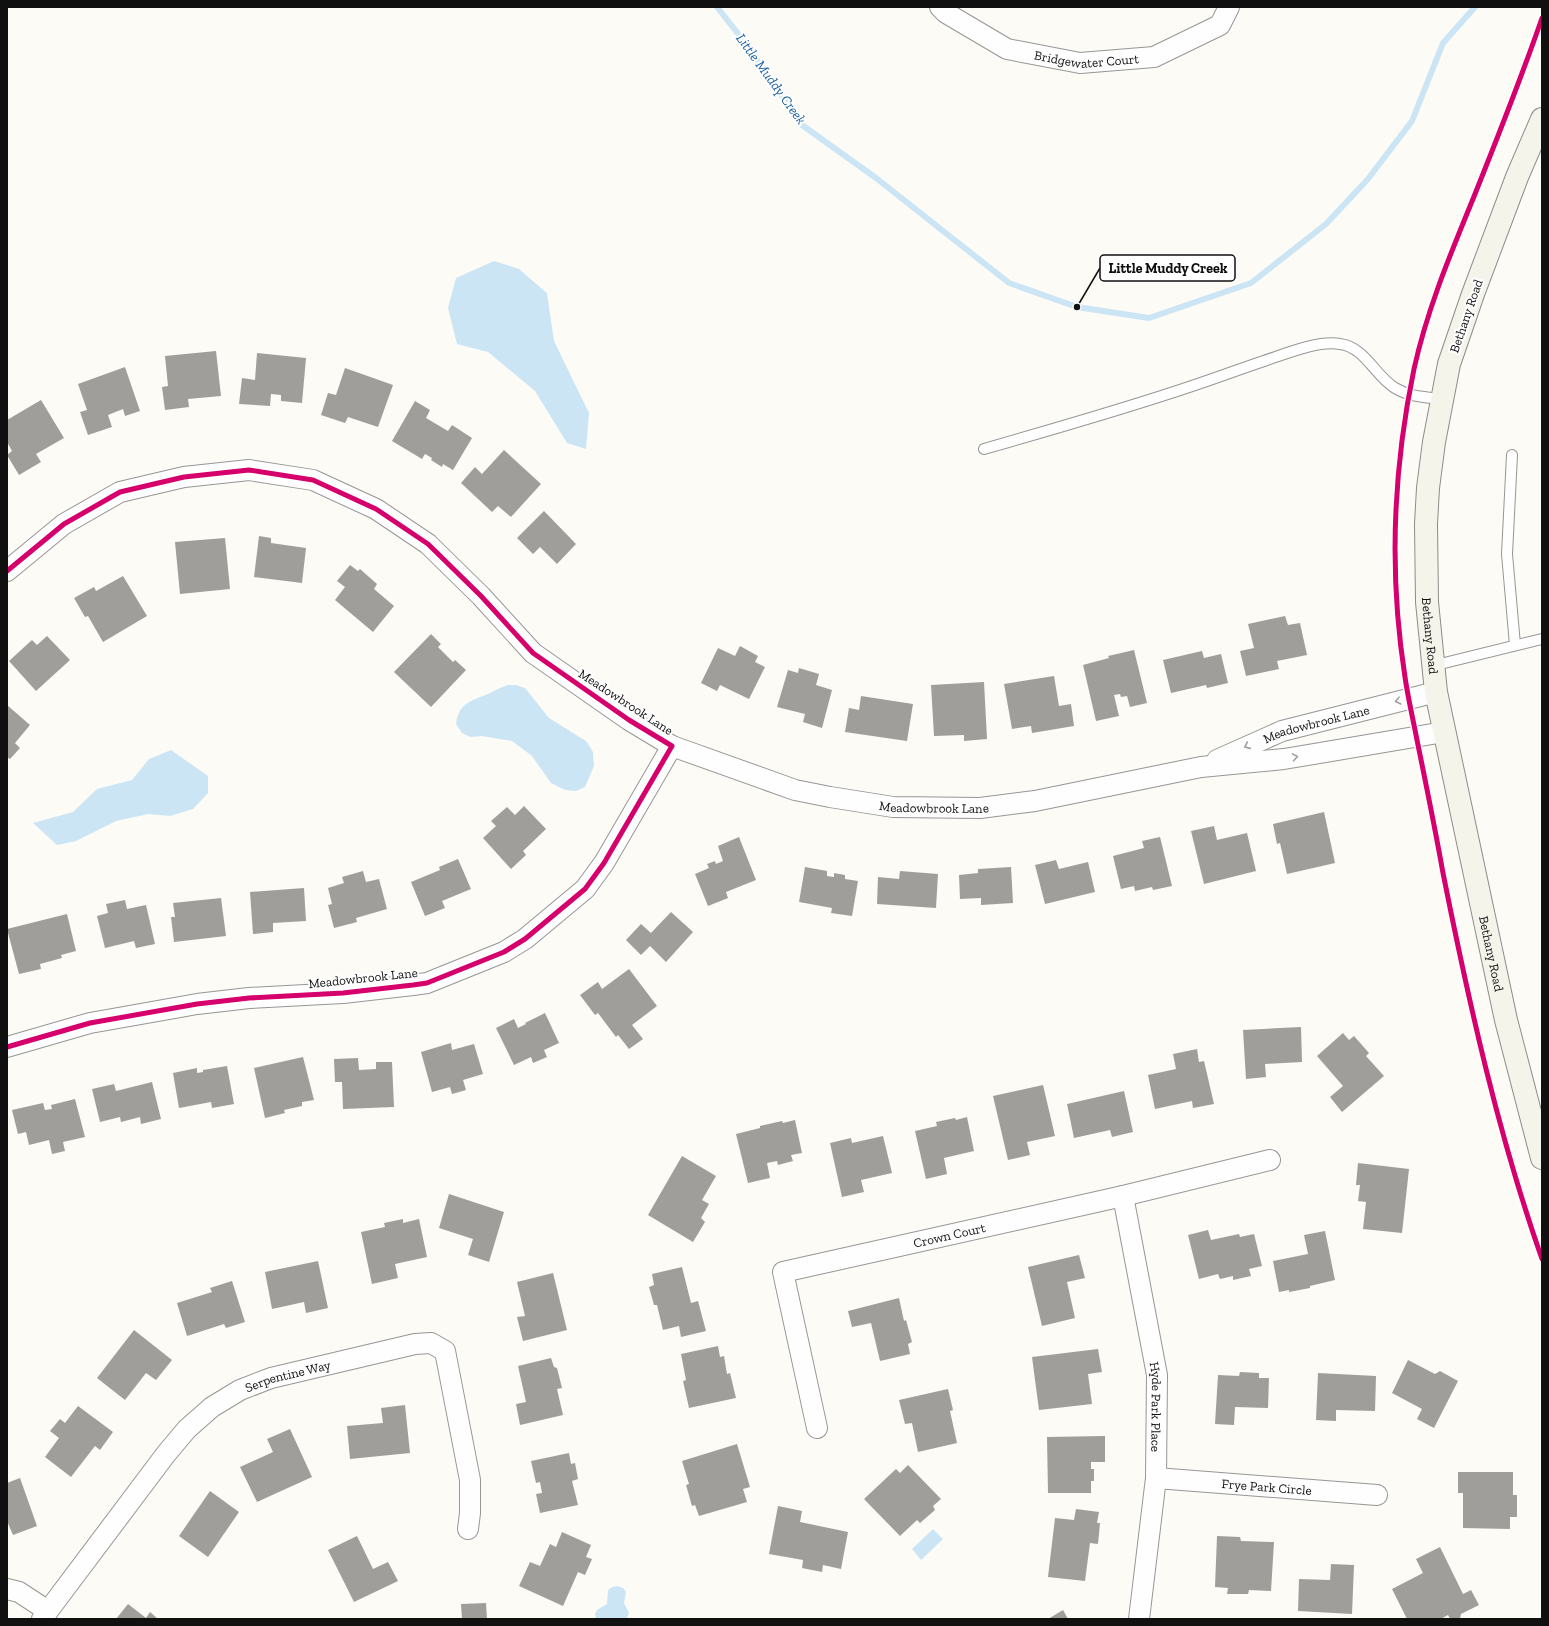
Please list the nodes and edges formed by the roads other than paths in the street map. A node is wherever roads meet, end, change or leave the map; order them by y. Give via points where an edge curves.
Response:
1 (940, 7) edge
2 (1229, 7) edge
3 (1542, 119) edge
4 (1442, 399) junction
5 (984, 449) dead end
6 (1512, 455) dead end
7 (7, 571) edge
8 (1542, 639) edge
9 (1515, 645) junction
10 (1432, 666) junction
11 (1436, 692) junction
12 (1444, 732) junction
13 (672, 746) junction
14 (1200, 767) junction
15 (7, 1047) edge
16 (1542, 1158) edge
17 (1270, 1160) dead end
18 (1124, 1196) junction
19 (816, 1428) dead end
20 (1156, 1478) junction
21 (1377, 1496) dead end
22 (468, 1529) dead end
23 (7, 1589) edge
24 (45, 1615) edge
25 (1139, 1619) edge

1 - 2 street, Bridgewater Court via 1007,49 1080,63 1154,57 1220,25
3 - 4 main road, Bethany Road via 1473,294 1449,364
4 - 5 lane via 1410,396 1394,388 1357,351 1339,343 1299,349 1093,418
4 - 10 main road, Bethany Road via 1428,488 1426,524 1427,602
6 - 9 lane via 1507,554
7 - 13 street, Meadowbrook Lane via 64,524 120,492 184,477 249,470 313,480 376,509 428,544 533,653 629,720
8 - 9 lane
9 - 10 lane
10 - 11 main road, Bethany Road
11 - 12 main road, Bethany Road
11 -> 14 street, Meadowbrook Lane via 1282,731
14 -> 12 street, Meadowbrook Lane via 1284,759
12 - 16 main road, Bethany Road via 1506,1020
13 - 14 street, Meadowbrook Lane via 795,790 893,806 1008,806
13 - 15 street, Meadowbrook Lane via 604,863 585,889 525,939 504,952 427,983 343,993 249,998 197,1004 90,1023
17 - 18 street, Crown Court
18 - 19 street, Crown Court via 783,1272
18 - 20 street, Hyde Park Place via 1157,1375
20 - 21 street, Frye Park Circle
20 - 25 street, Hyde Park Place
22 - 24 street, Serpentine Way via 470,1480 445,1351 431,1343 415,1344 271,1378 240,1390 212,1407 187,1429 166,1454
23 - 24 street, Serpentine Way via 19,1592

